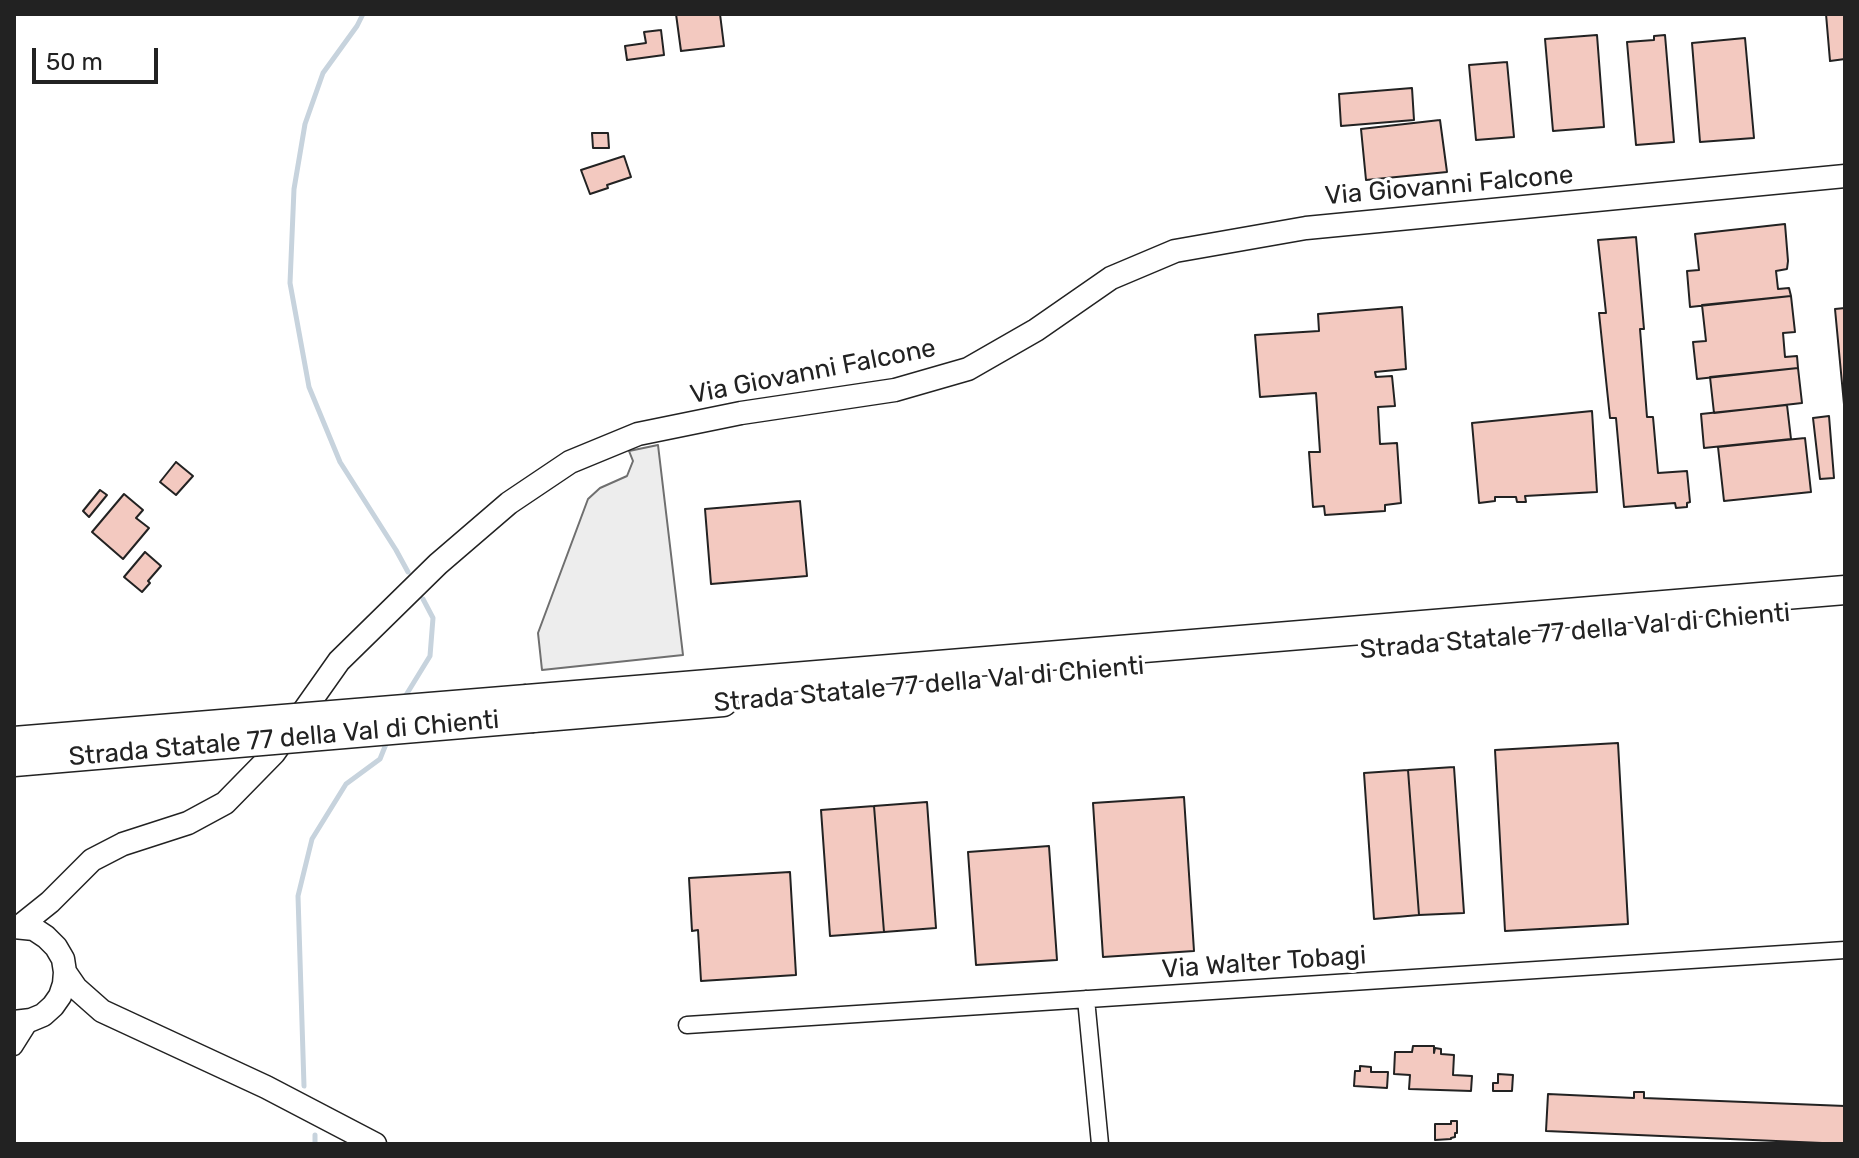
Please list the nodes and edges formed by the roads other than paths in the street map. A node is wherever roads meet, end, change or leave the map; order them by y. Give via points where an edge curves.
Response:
1 (1845, 176) edge
2 (1845, 590) edge
3 (1845, 610) edge
4 (530, 708) junction
5 (14, 741) edge
6 (14, 762) edge
7 (68, 882) junction
8 (17, 927) edge
9 (1845, 950) edge
10 (64, 966) junction
11 (1086, 999) junction
12 (53, 1006) junction
13 (102, 1011) junction
14 (23, 1021) edge
15 (687, 1025) dead end
16 (14, 1047) edge
17 (375, 1144) edge
18 (1100, 1144) edge

1 - 7 street, Via Giovanni Falcone via 1306,228 1175,251 1111,278 968,369 895,390 638,434 570,462 509,503 438,564 339,661 274,753 225,803 188,823 123,844 92,860
2 - 4 highway, Strada Statale 77 della Val di Chienti
3 - 4 highway, Strada Statale 77 della Val di Chienti
4 - 5 highway, Strada Statale 77 della Val di Chienti, bridge
4 - 6 highway, Strada Statale 77 della Val di Chienti, bridge
7 - 8 street, Via Giovanni Falcone
7 - 10 street via 55,930
8 - 10 street via 46,937
9 - 11 street, Via Walter Tobagi
10 - 12 street via 60,996
10 - 13 street via 76,988
11 - 15 street, Via Walter Tobagi
11 - 18 street
12 - 13 street
12 - 14 street
13 - 17 street
14 - 16 street

